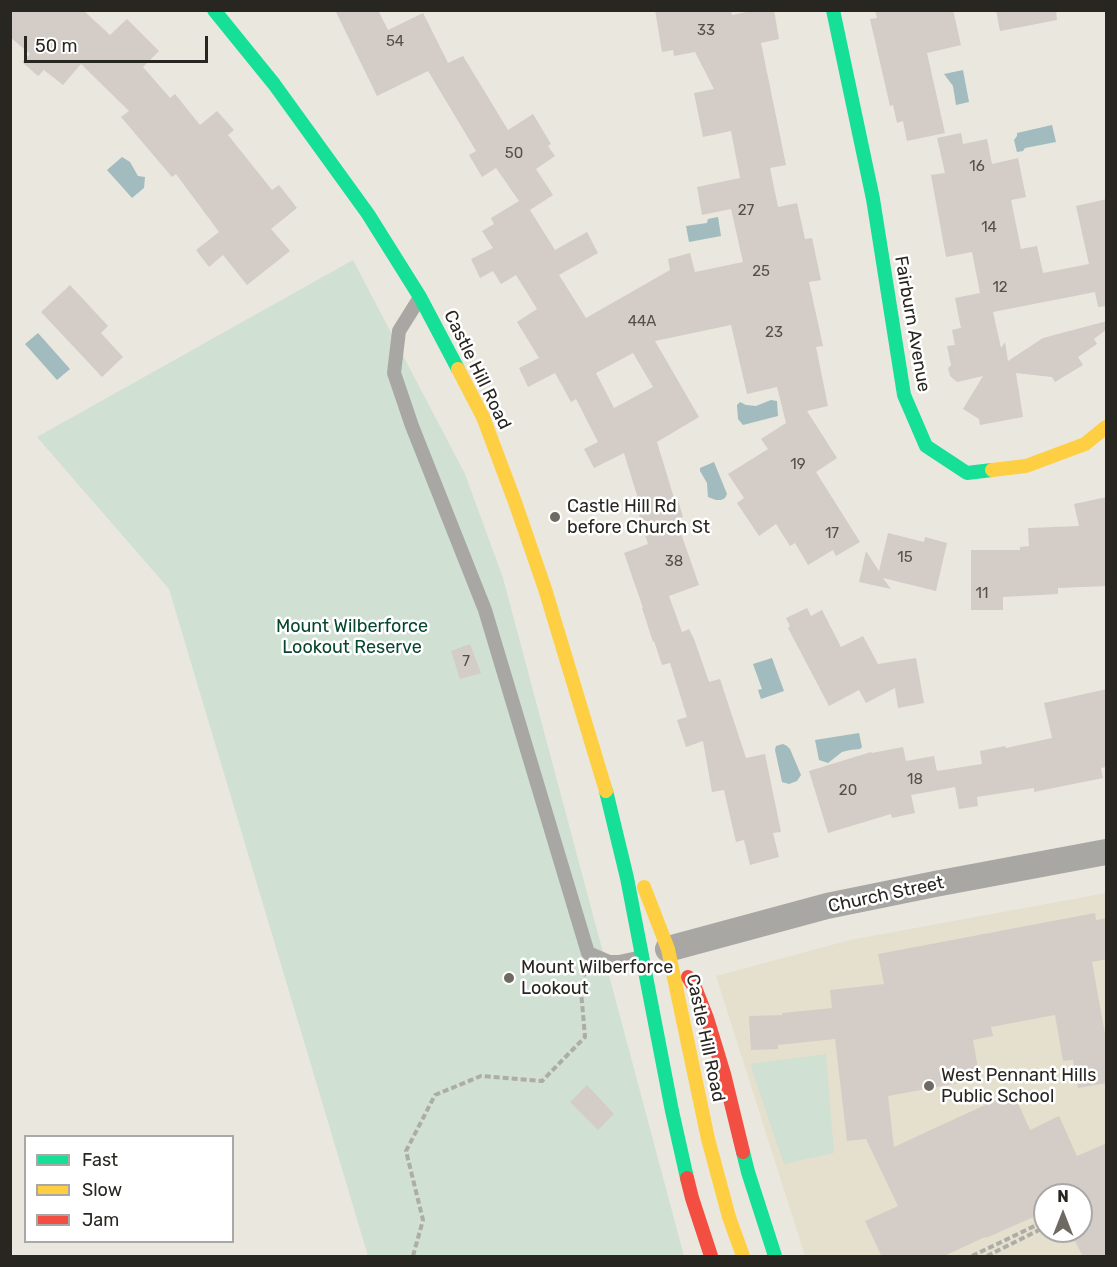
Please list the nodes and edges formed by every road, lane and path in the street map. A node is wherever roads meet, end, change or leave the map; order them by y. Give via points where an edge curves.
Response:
1 (214, 10) edge
2 (833, 10) edge
3 (420, 297) junction
4 (1107, 427) edge
5 (608, 796) junction
6 (1107, 852) edge
7 (588, 953) junction
8 (655, 953) junction
9 (1033, 1227) edge
10 (1033, 1233) edge
11 (413, 1257) edge
12 (711, 1257) edge
13 (743, 1257) edge
14 (775, 1257) edge
15 (972, 1257) edge
16 (987, 1257) edge

1 - 3 main road, Castle Hill Road via 274,84 368,214
2 - 4 main road, Fairburn Avenue via 873,199 904,395 926,446 967,473 1026,466 1085,444
3 - 5 main road, Castle Hill Road via 483,417 545,589
3 - 7 lane via 399,331 394,373 485,610
5 - 8 main road, Castle Hill Road
5 - 8 main road, Castle Hill Road via 627,878
6 - 8 street, Church Street via 827,906
7 - 8 lane via 619,962
7 - 11 path via 580,991 585,1037 542,1081 481,1076 435,1095 406,1151 423,1220
8 - 12 main road, Castle Hill Road via 674,1122
8 - 13 main road, Castle Hill Road
8 - 14 main road via 696,990 724,1074 748,1172
9 - 15 path
10 - 16 path

